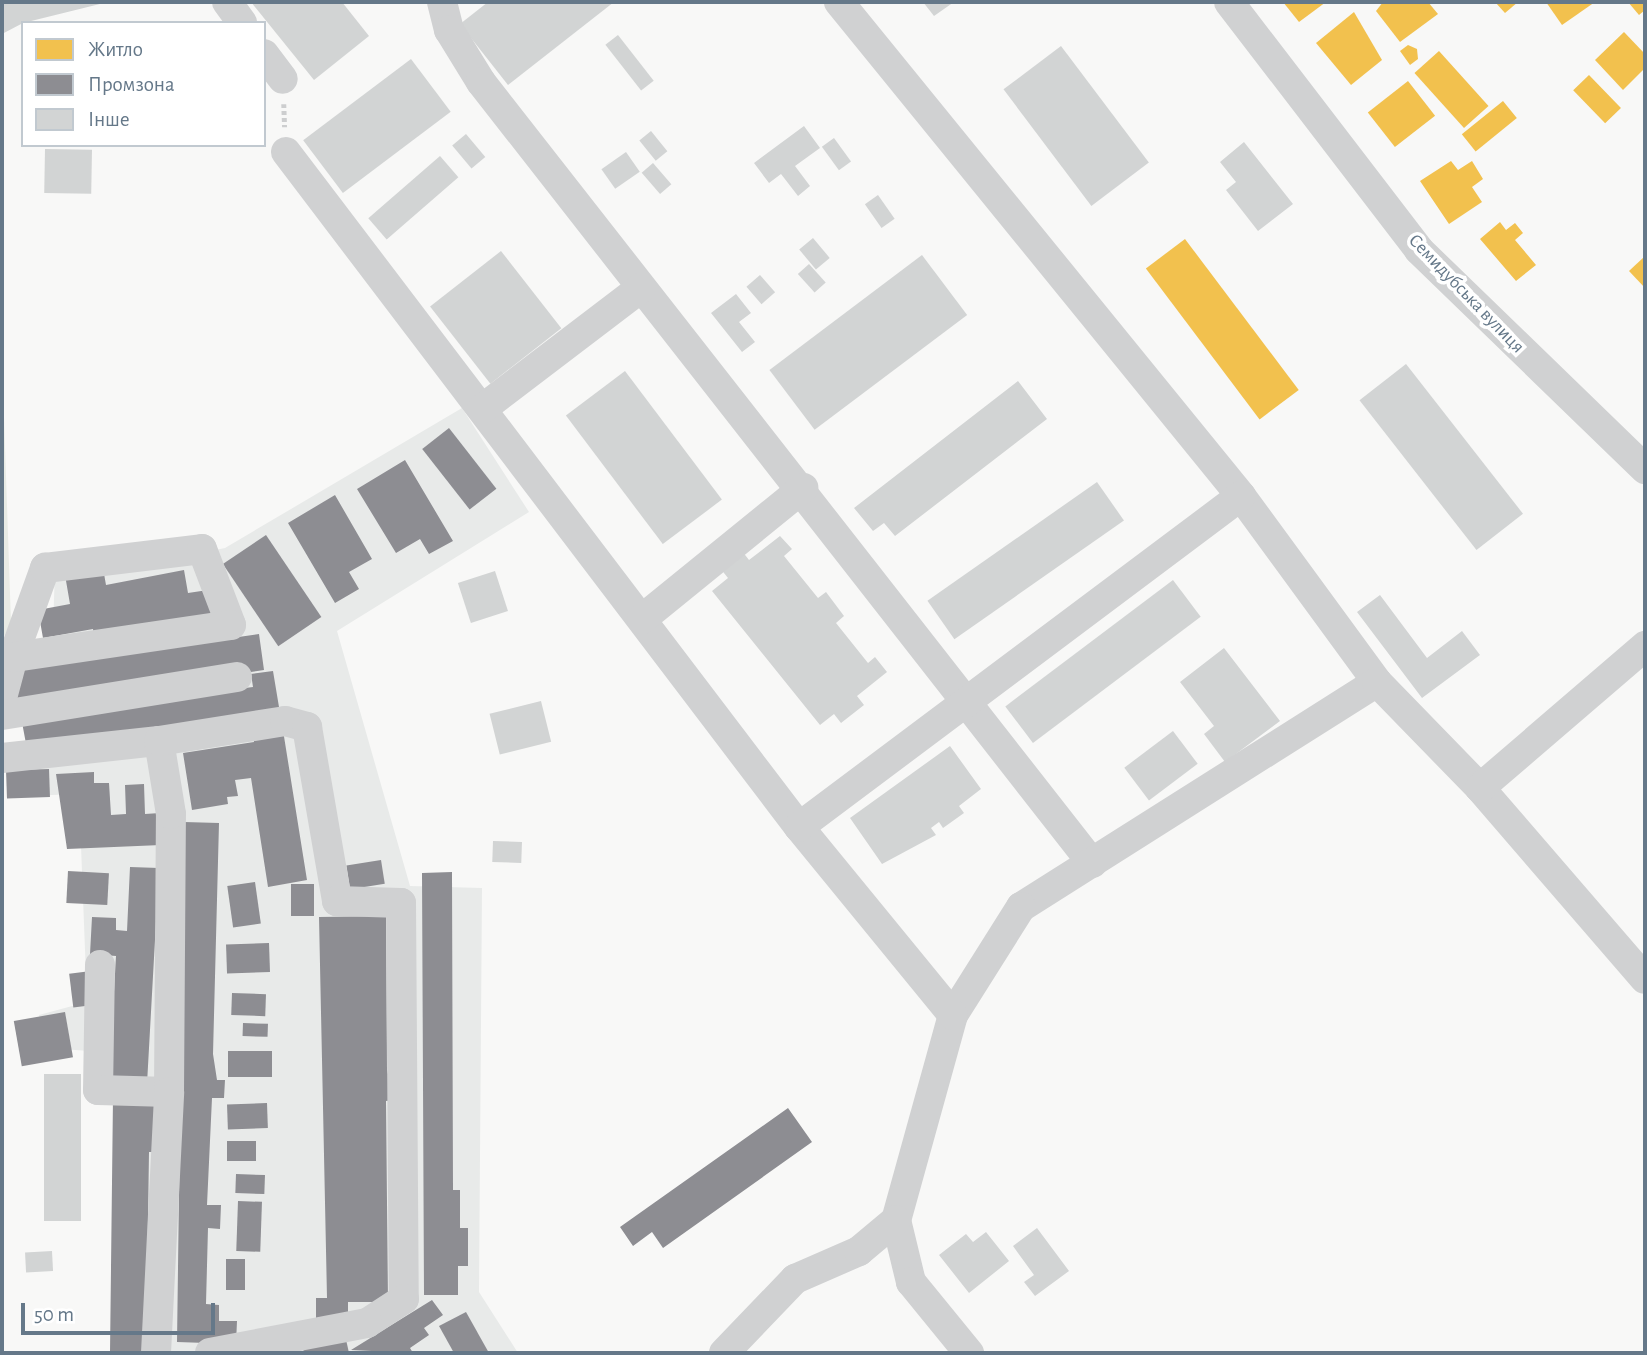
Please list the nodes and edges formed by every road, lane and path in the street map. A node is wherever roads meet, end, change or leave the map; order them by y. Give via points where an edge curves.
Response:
1 (227, 2) edge
2 (442, 2) edge
3 (839, 2) edge
4 (1229, 2) edge
5 (241, 21) edge
6 (266, 57) edge
7 (283, 79) joint
8 (286, 152) joint
9 (640, 288) junction
10 (482, 410) junction
11 (1641, 450) edge
12 (803, 488) junction
13 (1241, 496) junction
14 (642, 619) junction
15 (1645, 646) edge
16 (13, 657) junction
17 (237, 677) dead end
18 (1377, 682) junction
19 (2, 698) edge
20 (967, 701) junction
21 (2, 715) edge
22 (159, 741) junction
23 (2, 758) edge
24 (1480, 788) junction
25 (799, 827) junction
26 (1091, 863) junction
27 (100, 965) dead end
28 (1645, 979) edge
29 (953, 1015) junction
30 (169, 1092) junction
31 (897, 1220) junction
32 (289, 1345) edge
33 (156, 1353) edge
34 (210, 1353) edge
35 (724, 1353) edge
36 (969, 1353) edge

1 - 5 street
2 - 9 street via 449,30 481,82
3 - 13 street
4 - 11 street, Семидубська вулиця via 1419,250
6 - 7 street
7 - 8 path
8 - 10 street
9 - 10 street
9 - 12 street
10 - 14 street
12 - 14 street
12 - 20 street
13 - 18 street
13 - 20 street
14 - 25 street
15 - 24 street
16 - 16 street via 67,649 231,625 202,549 107,558 45,568
16 - 19 street
17 - 21 street
18 - 24 street
18 - 26 street
20 - 25 street
20 - 26 street
22 - 23 street
22 - 30 street via 171,814
22 - 32 street via 285,721 307,727 337,901 401,903 404,1299 367,1323
24 - 28 street
25 - 29 street
26 - 29 street via 1021,907
27 - 30 street via 104,1003 93,1071 97,1090
29 - 31 street
30 - 33 street
31 - 35 street via 859,1251 795,1279
31 - 36 street via 911,1282
32 - 34 street

